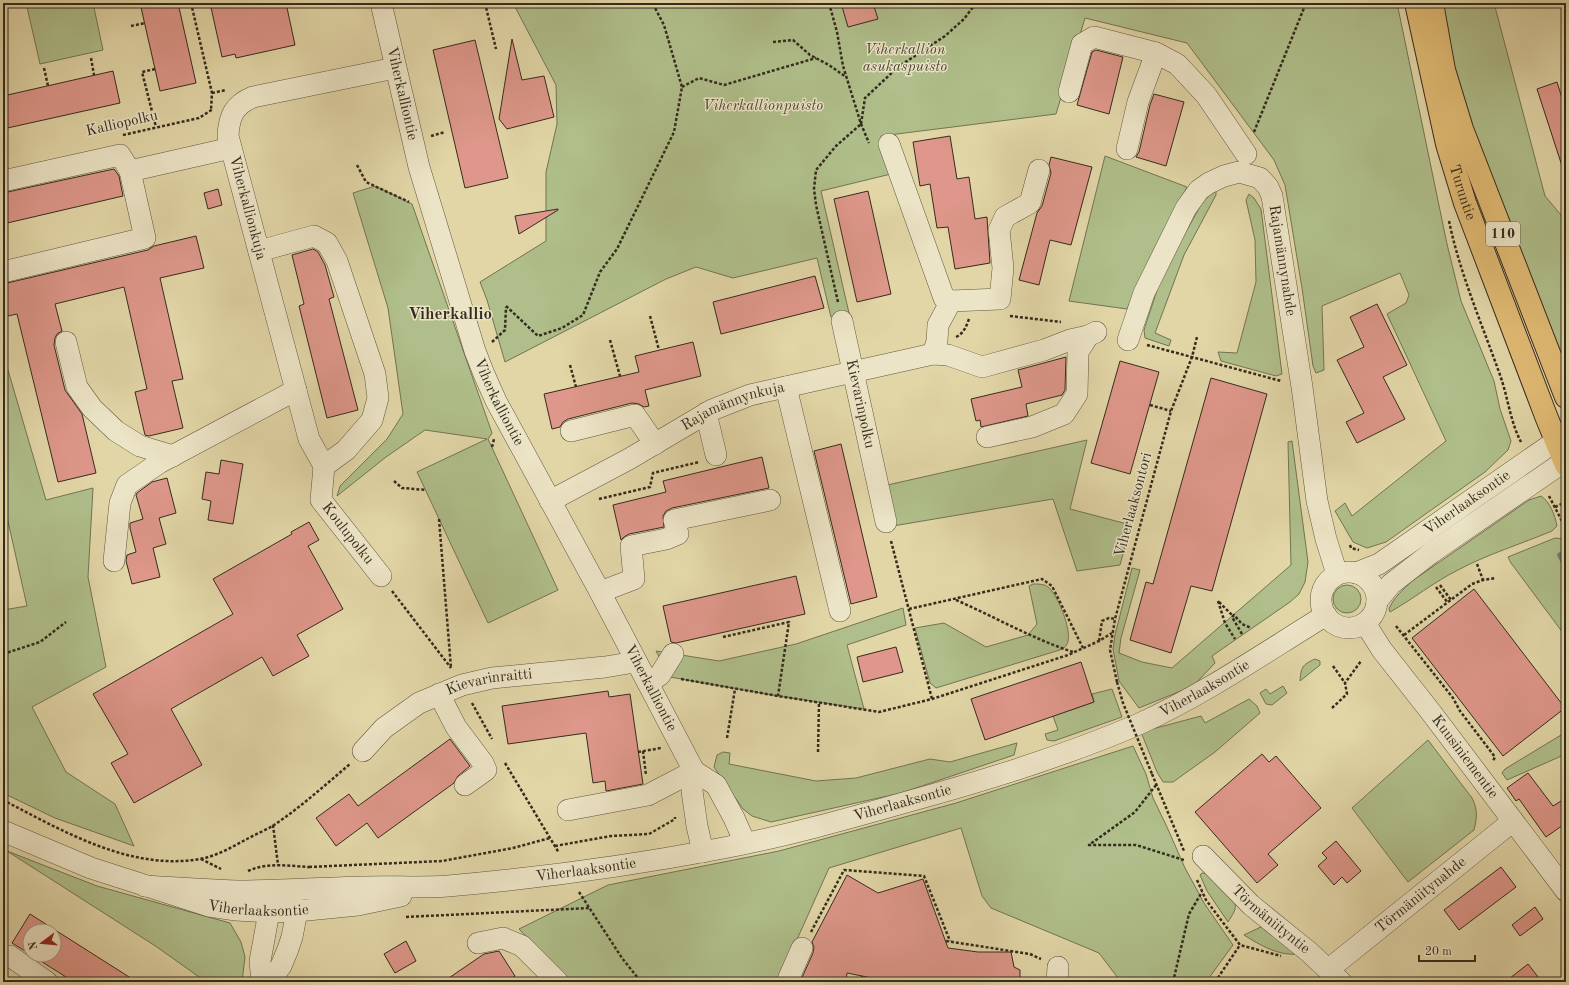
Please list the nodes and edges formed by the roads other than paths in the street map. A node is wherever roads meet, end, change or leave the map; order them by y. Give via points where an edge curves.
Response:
1 (381, 3) edge
2 (1416, 3) edge
3 (1432, 3) edge
4 (1156, 53) junction
5 (395, 68) junction
6 (1070, 92) dead end
7 (889, 144) dead end
8 (231, 148) junction
9 (1127, 149) dead end
10 (1246, 154) road end
11 (1039, 170) dead end
12 (130, 171) junction
13 (3, 181) edge
14 (259, 251) junction
15 (3, 272) edge
16 (951, 300) junction
17 (842, 321) road end
18 (1128, 340) dead end
19 (66, 342) dead end
20 (933, 354) junction
21 (853, 372) junction
22 (786, 387) junction
23 (296, 390) junction
24 (1566, 397) edge
25 (706, 413) junction
26 (571, 431) dead end
27 (987, 437) dead end
28 (1561, 437) edge
29 (655, 444) junction
30 (716, 455) road end
31 (173, 456) junction
32 (1566, 462) edge
33 (324, 466) junction
34 (770, 500) dead end
35 (550, 501) junction
36 (886, 522) road end
37 (114, 561) dead end
38 (1346, 573) junction
39 (381, 576) road end
40 (600, 592) junction
41 (1377, 601) junction
42 (840, 610) dead end
43 (1326, 615) junction
44 (1365, 623) junction
45 (673, 654) dead end
46 (635, 662) junction
47 (654, 679) junction
48 (439, 694) junction
49 (363, 751) road end
50 (694, 770) junction
51 (465, 785) dead end
52 (568, 810) dead end
53 (1513, 821) junction
54 (3, 831) edge
55 (745, 843) junction
56 (703, 852) junction
57 (1195, 859) road end
58 (145, 886) junction
59 (444, 886) junction
60 (284, 890) junction
61 (1566, 891) edge
62 (297, 911) junction
63 (268, 912) junction
64 (478, 943) dead end
65 (802, 948) road end
66 (10, 956) dead end
67 (1335, 976) edge
68 (47, 982) edge
69 (262, 982) edge
70 (269, 982) edge
71 (558, 982) edge
72 (787, 982) edge

1 - 5 street, Viherkalliontie
2 - 28 main road, Turuntie / 110 via 1447,144 1465,203
3 - 24 main road, Turuntie / 110 via 1444,70 1462,129
4 - 6 street via 1094,37 1082,44
4 - 9 street via 1138,102
4 - 10 street via 1177,64 1206,96
5 - 8 street, Viherkallionkuja via 244,101 234,110 228,123
5 - 35 street, Viherkalliontie via 419,167 475,351 496,401
7 - 16 street via 944,298
8 - 12 street
8 - 14 street, Viherkallionkuja
11 - 16 street via 1030,203 1005,217 999,230 1003,268 1000,299
12 - 13 street via 120,154
12 - 15 street via 153,241
14 - 23 street, Viherkallionkuja
14 - 33 street via 314,236 327,243 337,261 375,374 378,398 372,420 346,450
16 - 20 street via 938,325
17 - 21 street, Kievarinpolku
18 - 38 street, Rajamännynahde via 1144,293 1186,208 1199,190 1209,182 1239,172 1260,178 1272,196 1317,501 1326,539
19 - 31 street via 77,387 92,408 116,431 140,446
20 - 21 street, Rajamännynkuja
20 - 27 street via 948,355 982,367 1093,334 1078,352 1077,394 1064,414 1032,427
21 - 22 street, Rajamännynkuja
21 - 36 street, Kievarinpolku
22 - 25 street, Rajamännynkuja via 750,395
22 - 42 street
23 - 31 street
23 - 33 street, Viherkallionkuja via 309,439
25 - 29 street, Rajamännynkuja
25 - 30 street
26 - 29 street via 635,415
28 - 32 main road, Turuntie / 110
28 - 38 street, Viherlaaksontie via 1379,564
29 - 35 street, Rajamännynkuja
31 - 37 street via 127,485 120,503
32 - 41 street, Viherlaaksontie via 1431,553 1391,584
33 - 39 street, Koulupolku via 321,500
34 - 40 street via 674,520 678,534 631,546 634,579
35 - 40 street, Viherkalliontie
38 - 41 street via 1365,577 1376,593
38 - 43 street via 1327,582 1322,605
40 - 46 street, Viherkalliontie
41 - 44 street via 1374,612
43 - 44 street via 1335,624 1344,627 1356,627
43 - 55 street, Viherlaaksontie via 1193,698 1080,747 946,791
44 - 53 street, Kuusiniementie via 1382,650
45 - 47 street
46 - 47 street, Viherkalliontie
46 - 48 street, Kievarinraitti via 605,668 492,678 457,677
47 - 50 street, Viherkalliontie
48 - 49 street, Kievarinraitti via 419,703 384,728
48 - 51 street via 456,727 486,770
50 - 52 street via 648,795
50 - 55 street, Viherkalliontie via 716,784
50 - 56 street via 692,791
53 - 61 street, Kuusiniementie
53 - 67 street, Törmäniitynahde
54 - 58 street, Viherlaaksontie via 91,868
55 - 56 street, Viherlaaksontie
56 - 59 street, Viherlaaksontie via 542,876
57 - 67 street, Törmäniityntie
58 - 60 street, Viherlaaksontie via 237,891
58 - 63 street, Viherlaaksontie via 209,906
59 - 60 street, Viherlaaksontie
59 - 62 street, Viherlaaksontie via 358,905
60 - 62 street
60 - 63 street
62 - 63 street, Viherlaaksontie
62 - 70 street via 288,949 281,966
63 - 69 street via 260,961
64 - 71 street via 503,938 522,946
65 - 72 street
66 - 68 street

